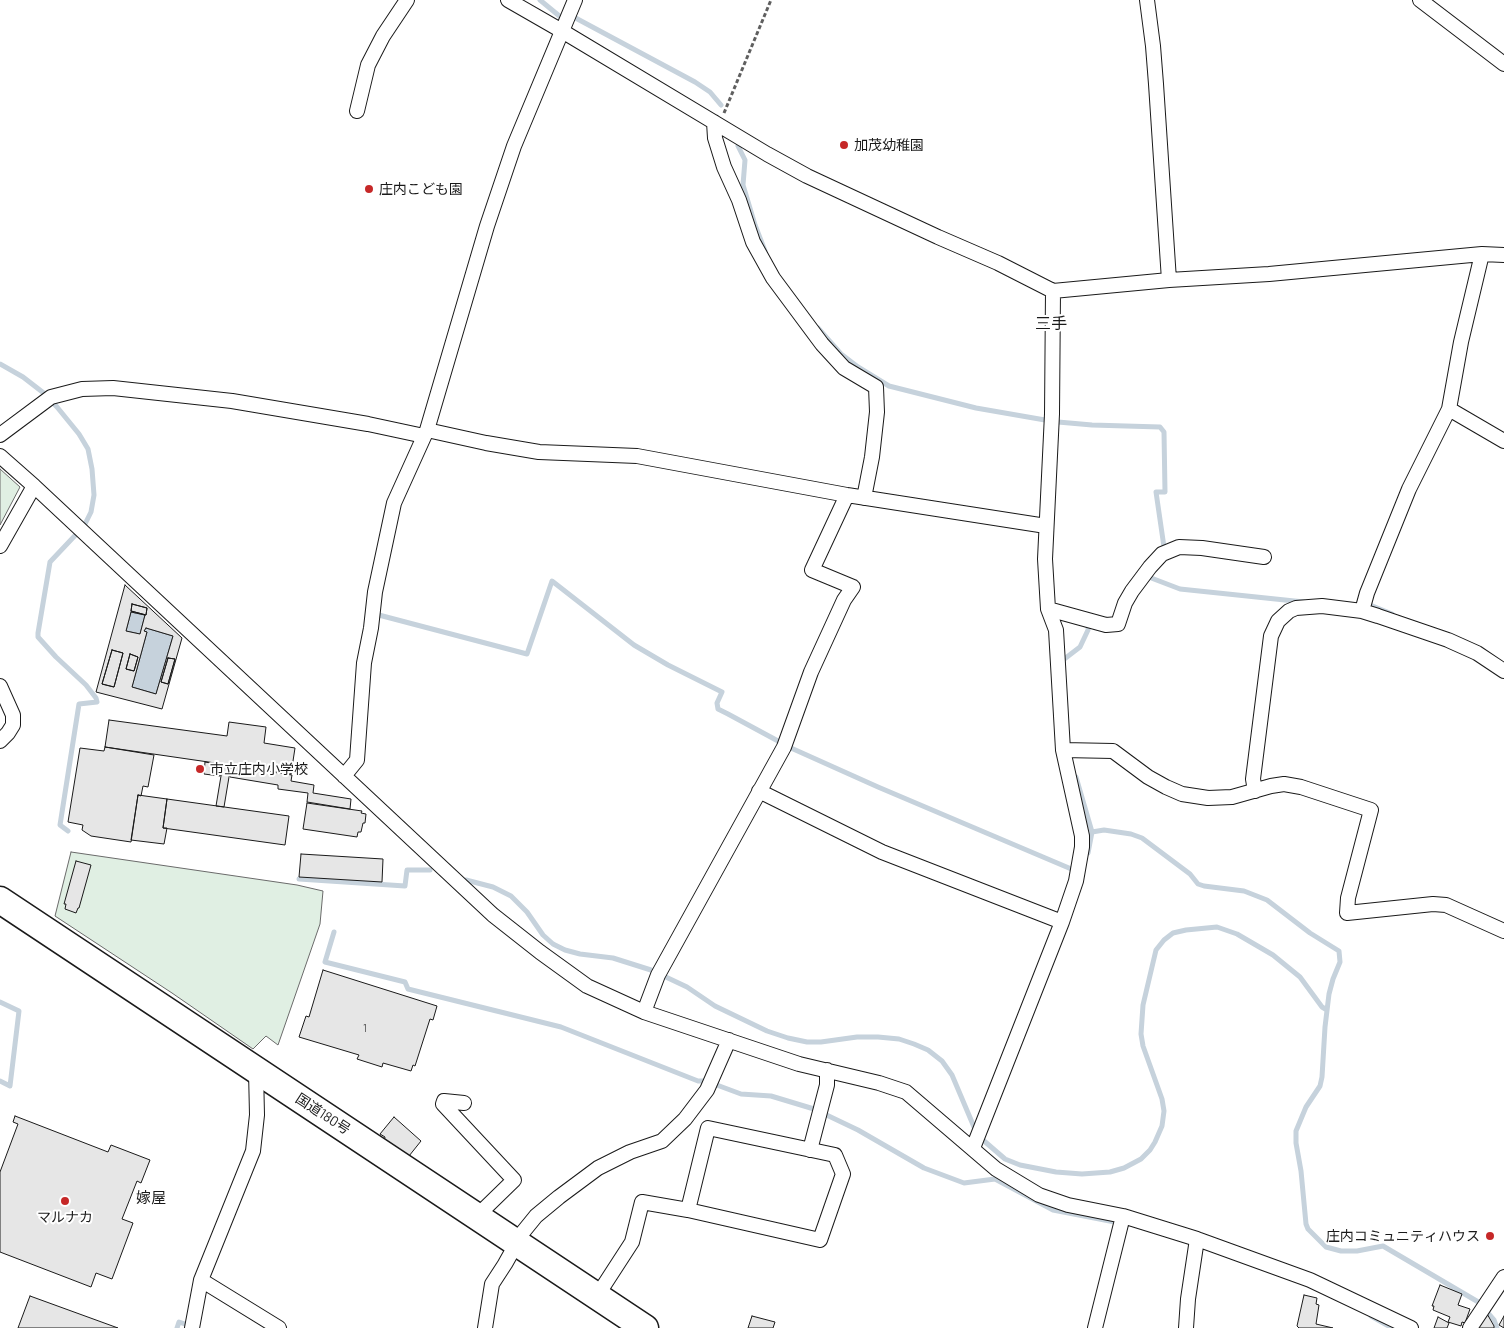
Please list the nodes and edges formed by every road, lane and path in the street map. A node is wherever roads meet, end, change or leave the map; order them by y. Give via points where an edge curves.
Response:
1 (407, 0) edge
2 (508, 0) edge
3 (771, 0) edge
4 (1147, 0) edge
5 (1420, 0) edge
6 (571, 10) edge
7 (562, 31) junction
8 (1504, 64) edge
9 (357, 111) dead end
10 (716, 123) junction
11 (1482, 254) junction
12 (1504, 255) edge
13 (1168, 280) junction
14 (1053, 291) junction
15 (1449, 409) junction
16 (422, 434) junction
17 (0, 435) edge
18 (1504, 441) edge
19 (0, 456) edge
20 (34, 486) junction
21 (847, 495) junction
22 (864, 498) junction
23 (1046, 526) junction
24 (0, 546) edge
25 (1264, 557) dead end
26 (1363, 607) junction
27 (1048, 609) junction
28 (1504, 671) edge
29 (0, 686) edge
30 (0, 741) edge
31 (1067, 750) junction
32 (344, 776) junction
33 (759, 791) junction
34 (1255, 791) junction
35 (0, 900) edge
36 (1062, 922) junction
37 (1504, 931) edge
38 (644, 1012) junction
39 (729, 1040) junction
40 (827, 1070) junction
41 (256, 1071) junction
42 (464, 1103) dead end
43 (977, 1139) junction
44 (810, 1150) junction
45 (688, 1210) junction
46 (477, 1216) junction
47 (1122, 1220) junction
48 (517, 1243) junction
49 (1197, 1244) junction
50 (1504, 1277) edge
51 (201, 1280) junction
52 (597, 1296) junction
53 (192, 1326) edge
54 (280, 1328) edge
55 (485, 1328) edge
56 (645, 1328) edge
57 (1095, 1328) edge
58 (1186, 1328) edge
59 (1411, 1328) edge
60 (1470, 1328) edge

1 - 9 street via 368,64
2 - 7 street
3 - 10 path
4 - 13 street via 1156,84
5 - 8 street
6 - 7 street
7 - 10 street
7 - 16 street via 514,146
10 - 14 street via 807,176
10 - 22 street via 715,138 724,167 753,242 773,278 838,362 876,387 877,412
11 - 12 street
11 - 13 street
11 - 15 street
13 - 14 street
14 - 23 street via 1052,414
15 - 18 street
15 - 26 street via 1409,489
16 - 17 street via 232,401 98,388 49,398
16 - 21 street via 539,452 637,456
16 - 32 street via 394,503 364,663 357,760
19 - 20 street
20 - 24 street
20 - 32 street
21 - 22 street
21 - 33 street via 812,570 853,587 811,672 785,745
22 - 23 street
23 - 27 street
25 - 27 street via 1179,547 1162,554 1132,591 1118,624 1106,625
26 - 28 street via 1448,640
26 - 34 street via 1296,608 1278,621 1271,636 1253,779
27 - 31 street via 1056,630
29 - 30 street via 13,715 13,725
31 - 34 street via 1113,751 1148,777 1182,794 1208,798 1232,797
31 - 36 street via 1082,847 1078,872
32 - 38 street via 493,915 540,952 587,986
33 - 36 street via 882,852
33 - 38 street via 658,974
34 - 37 street via 1284,784 1371,810 1347,913 1446,905
35 - 41 highway, 国道180号
36 - 43 street
38 - 39 street
39 - 40 street
39 - 48 street via 707,1090 662,1142 630,1152 598,1168 536,1216
40 - 43 street via 906,1092
40 - 44 street via 827,1085
41 - 46 highway, 国道180号
41 - 51 street via 257,1115 253,1151
42 - 46 street via 444,1101 443,1104 514,1180
43 - 47 street via 996,1169 1039,1195
44 - 45 street via 708,1128
44 - 45 street via 834,1155 843,1174 820,1240
45 - 52 street via 642,1202 632,1242
46 - 48 highway, 国道180号
47 - 49 street
47 - 57 street
48 - 52 highway, 国道180号
48 - 55 street via 492,1284
49 - 58 street
49 - 59 street via 1310,1280
50 - 60 street
51 - 53 street
51 - 54 street
52 - 56 highway, 国道180号

